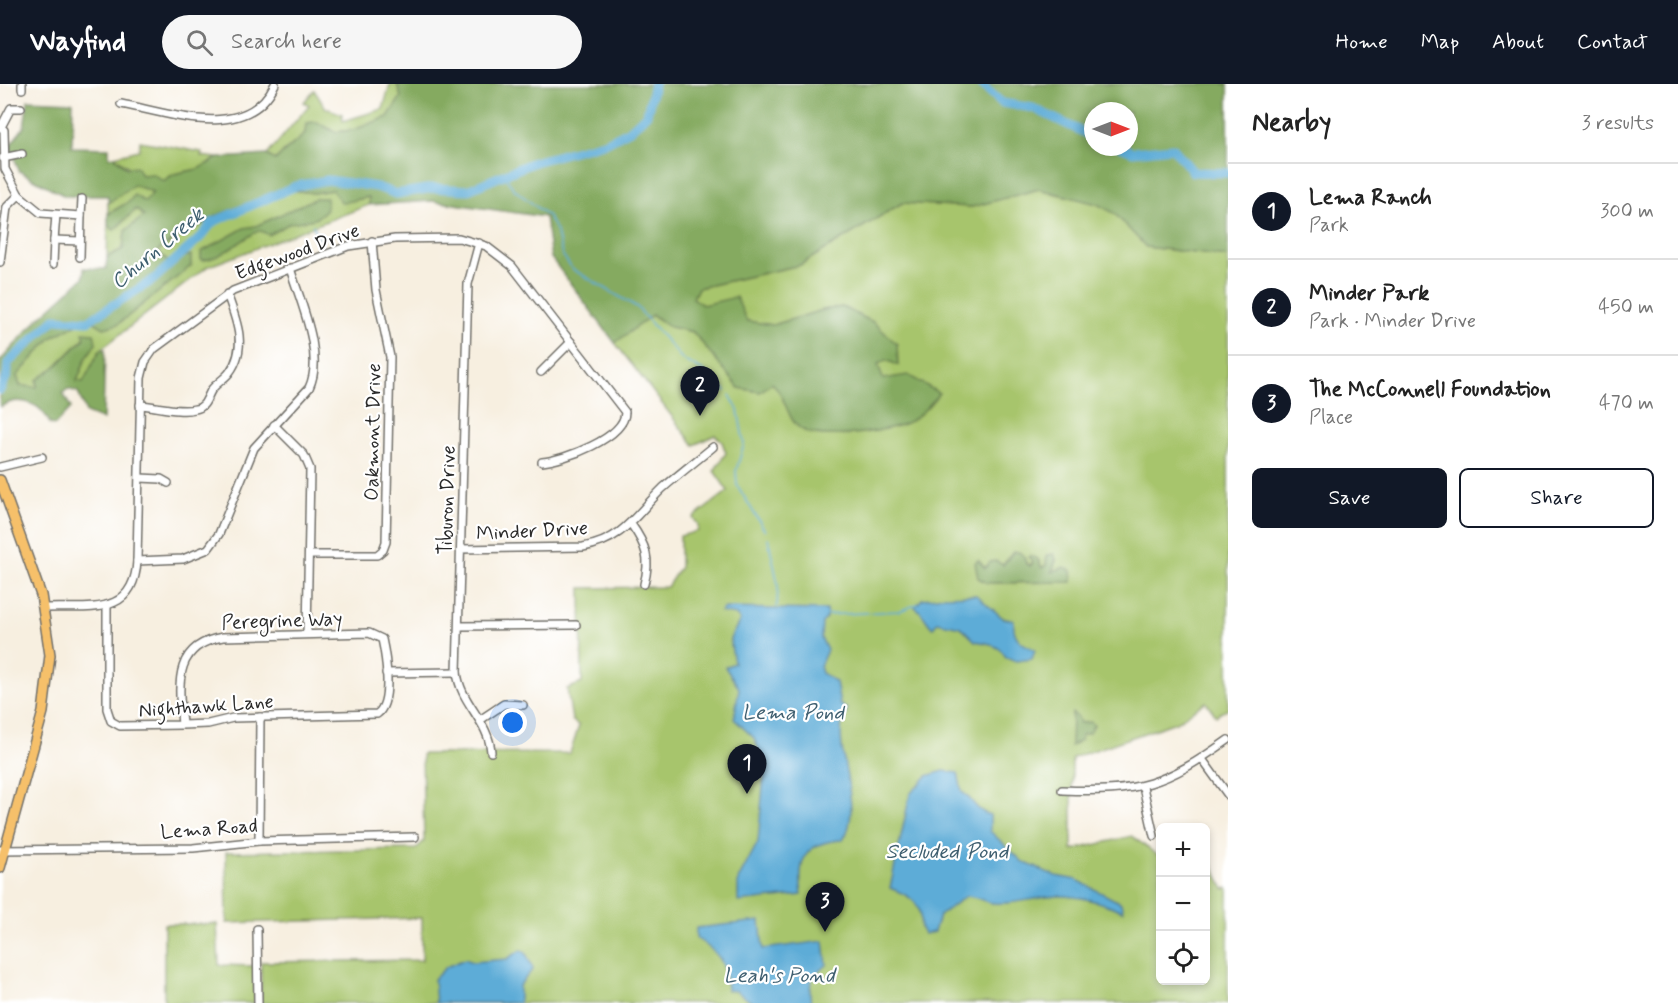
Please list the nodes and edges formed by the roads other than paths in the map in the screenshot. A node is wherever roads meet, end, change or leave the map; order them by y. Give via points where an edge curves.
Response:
1 (275, 84) edge
2 (121, 104) dead end
3 (21, 108) dead end
4 (1, 127) edge
5 (22, 154) dead end
6 (3, 158) junction
7 (19, 195) junction
8 (82, 199) dead end
9 (56, 215) junction
10 (81, 216) junction
11 (54, 240) junction
12 (80, 241) junction
13 (372, 241) junction
14 (479, 243) junction
15 (80, 257) dead end
16 (0, 262) edge
17 (53, 264) dead end
18 (290, 268) junction
19 (227, 294) junction
20 (571, 342) junction
21 (541, 372) dead end
22 (140, 405) junction
23 (274, 425) junction
24 (713, 447) dead end
25 (42, 457) dead end
26 (542, 462) dead end
27 (0, 467) edge
28 (140, 478) junction
29 (0, 480) edge
30 (168, 483) dead end
31 (631, 524) junction
32 (461, 549) junction
33 (309, 555) junction
34 (138, 561) junction
35 (644, 584) dead end
36 (107, 605) junction
37 (44, 608) junction
38 (576, 625) dead end
39 (459, 626) junction
40 (307, 634) junction
41 (457, 672) junction
42 (386, 673) junction
43 (523, 705) dead end
44 (261, 717) junction
45 (480, 720) junction
46 (182, 725) junction
47 (1228, 740) edge
48 (491, 752) dead end
49 (1202, 759) junction
50 (1143, 787) junction
51 (1062, 790) dead end
52 (1228, 795) edge
53 (1154, 836) dead end
54 (415, 837) dead end
55 (259, 841) junction
56 (2, 850) edge
57 (0, 868) edge
58 (257, 929) dead end
59 (258, 1003) edge

1 - 2 street via 256,108 228,120
3 - 4 street via 11,108
4 - 6 street
5 - 6 street
6 - 7 street via 9,180
7 - 9 street via 41,213
7 - 16 street via 7,207
8 - 10 street
9 - 10 street
9 - 11 street
10 - 12 street
11 - 12 street
11 - 17 street
12 - 15 street
13 - 14 street, Edgewood Drive via 445,236
13 - 18 street, Edgewood Drive
13 - 33 street, Oakmont Drive via 376,290 390,357 386,542 377,555
14 - 20 street, Edgewood Drive via 512,266
14 - 32 street, Tiburon Drive via 468,284
18 - 19 street, Edgewood Drive
18 - 23 street via 315,368 307,391
19 - 22 street, Edgewood Drive via 154,349 142,372
19 - 22 street via 239,328 238,355 230,372 197,409
20 - 21 street
20 - 26 street, Edgewood Drive via 618,401 625,418 619,427 584,450
22 - 28 street, Edgewood Drive
23 - 33 street via 304,455 310,469
23 - 34 street via 251,452 219,534 208,549 183,559
24 - 31 street, Minder Drive via 663,488
25 - 27 street
28 - 30 street
28 - 34 street, Edgewood Drive
29 - 37 main road
31 - 32 street, Minder Drive via 610,538 583,547
31 - 35 street via 648,556
32 - 39 street, Tiburon Drive
33 - 40 street
34 - 36 street, Edgewood Drive via 137,579 131,590
36 - 37 street
36 - 46 street, Nighthawk Lane via 109,718 120,726
37 - 56 main road via 50,655 48,690
38 - 39 street
39 - 41 street, Tiburon Drive
40 - 42 street, Peregrine Way via 378,635 383,642
40 - 46 street, Peregrine Way via 223,637 196,647 179,675
41 - 42 street
41 - 45 street, Tiburon Drive via 462,693
42 - 44 street, Nighthawk Lane via 385,704 377,714
43 - 45 street via 506,703
44 - 46 street, Nighthawk Lane
44 - 55 street
45 - 48 street, Tiburon Drive via 489,736
47 - 49 street
49 - 50 street
49 - 52 street
50 - 51 street
50 - 53 street
54 - 55 street, Lema Road
55 - 56 street, Lema Road via 193,848
56 - 57 main road
58 - 59 street

